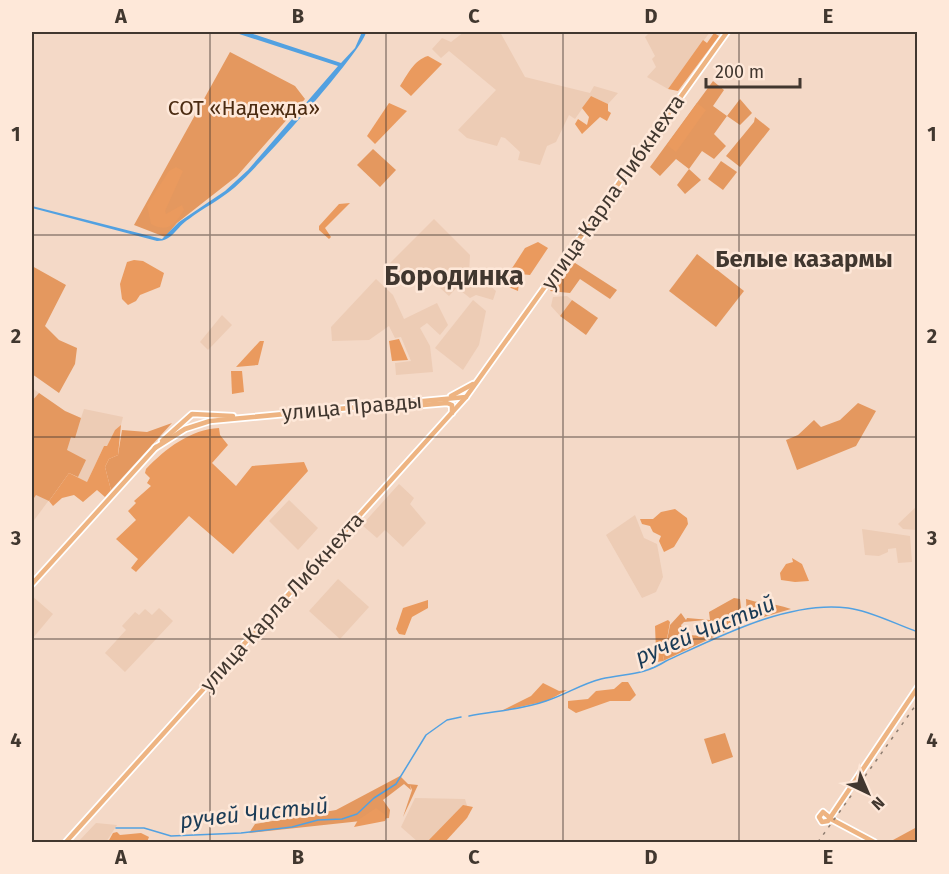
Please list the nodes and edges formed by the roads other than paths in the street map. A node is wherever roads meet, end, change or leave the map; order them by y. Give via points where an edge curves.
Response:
1 (726, 32) edge
2 (477, 381) junction
3 (465, 397) junction
4 (446, 399) junction
5 (389, 404) junction
6 (209, 414) junction
7 (451, 414) junction
8 (238, 417) junction
9 (180, 422) junction
10 (210, 422) junction
11 (185, 429) junction
12 (155, 448) junction
13 (32, 584) edge
14 (918, 687) edge
15 (840, 799) junction
16 (822, 813) junction
17 (828, 819) junction
18 (66, 843) edge
19 (866, 843) edge
20 (874, 843) edge

1 - 2 main road, улица Карла Либкнехта
2 - 3 main road, улица Карла Либкнехта
2 - 4 main road
3 - 4 main road, улица Правды
3 - 7 main road, улица Карла Либкнехта
4 - 5 main road, улица Правды
5 - 7 main road via 400,407 447,403 452,405
5 - 8 main road, улица Правды
6 - 8 main road, улица Правды
6 - 9 main road, улица Правды via 194,413
6 - 10 main road
7 - 18 main road, улица Карла Либкнехта
8 - 10 main road, улица Правды
9 - 11 main road
9 - 12 main road
10 - 11 main road, улица Правды
11 - 12 main road, улица Правды
12 - 13 main road
14 - 15 main road
15 - 16 main road
15 - 17 main road
16 - 17 main road via 827,813
16 - 17 main road via 819,820
17 - 19 main road
17 - 20 main road

